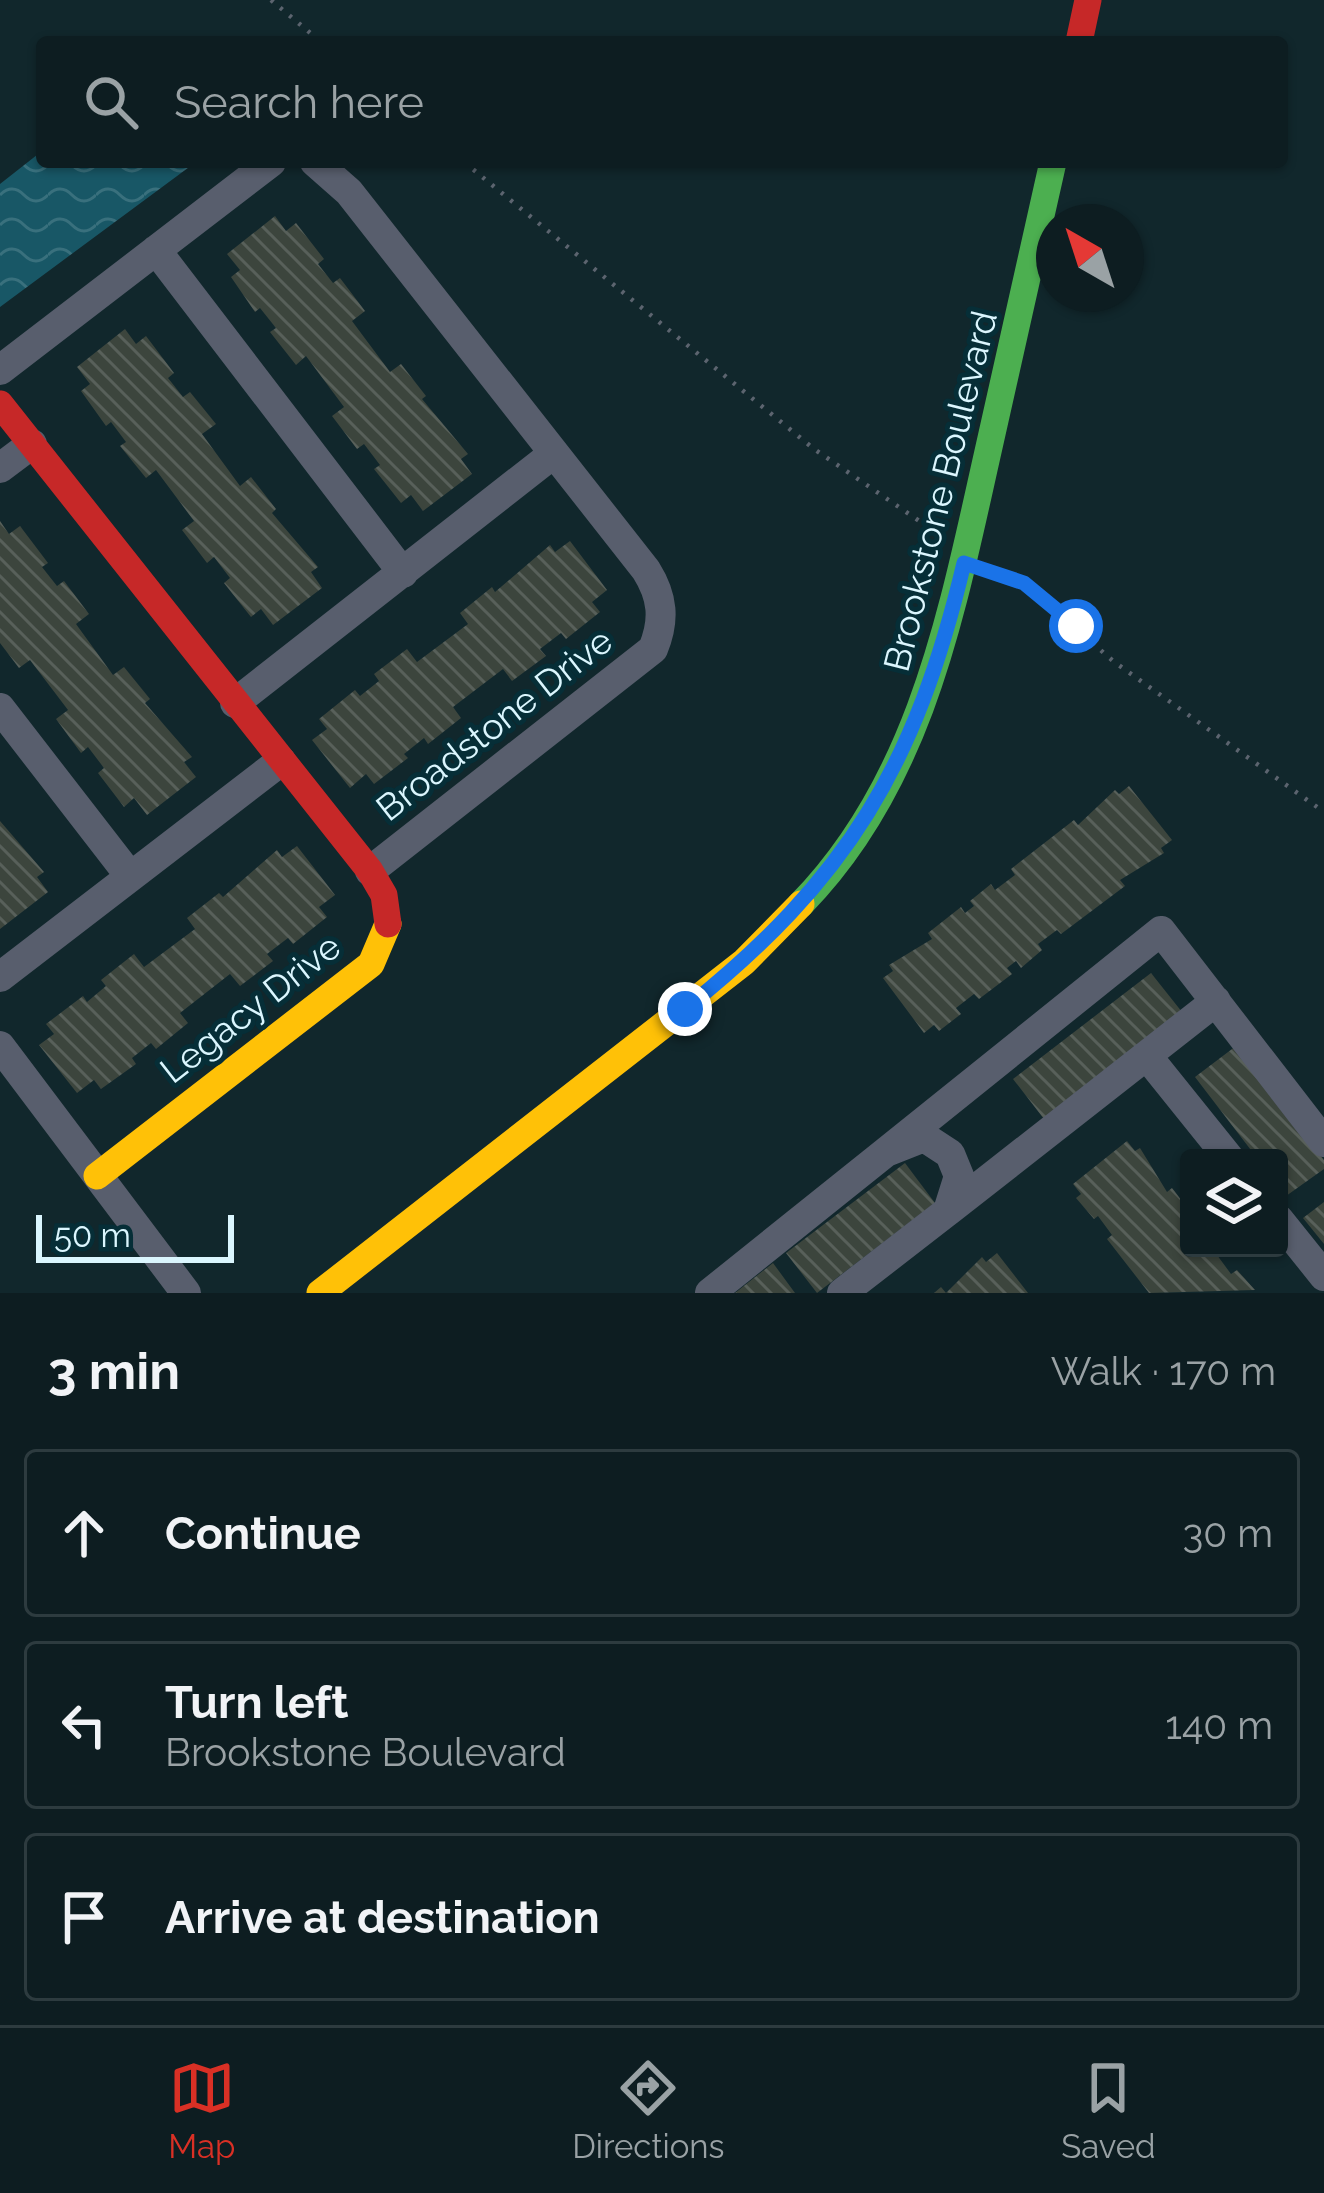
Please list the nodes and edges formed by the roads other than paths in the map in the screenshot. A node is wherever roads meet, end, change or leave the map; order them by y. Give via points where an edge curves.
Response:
1 (1088, 0) edge
2 (1080, 36) edge
3 (264, 168) edge
4 (322, 168) edge
5 (1052, 168) edge
6 (156, 250) junction
7 (0, 370) edge
8 (0, 404) edge
9 (32, 444) junction
10 (553, 454) junction
11 (0, 469) edge
12 (404, 573) junction
13 (235, 703) junction
14 (0, 708) edge
15 (281, 761) junction
16 (370, 871) junction
17 (130, 875) junction
18 (0, 977) edge
19 (1216, 1001) junction
20 (0, 1046) edge
21 (1147, 1056) junction
22 (1324, 1142) edge
23 (1222, 1149) edge
24 (886, 1152) junction
25 (97, 1175) junction
26 (948, 1211) junction
27 (1288, 1231) edge
28 (1324, 1276) edge
29 (186, 1293) edge
30 (320, 1293) edge
31 (710, 1293) edge
32 (842, 1293) edge

1 - 2 street
3 - 6 street
4 - 10 street, Broadstone Drive via 349,192
5 - 30 street, Brookstone Boulevard via 964,563 923,709 863,825 829,875 744,962
6 - 7 street
6 - 12 street
8 - 9 street, Legacy Drive
9 - 11 street
9 - 13 street, Legacy Drive
10 - 12 street
10 - 16 street, Broadstone Drive via 655,584 662,628 653,649
12 - 13 street
13 - 15 street, Legacy Drive
14 - 17 street
15 - 16 street, Legacy Drive
15 - 17 street
16 - 25 street, Legacy Drive via 393,918 371,964
17 - 18 street
19 - 21 street
19 - 22 street
19 - 24 street via 1161,931
20 - 25 street
21 - 23 street
21 - 26 street
24 - 26 street via 924,1137 950,1154 959,1176
24 - 31 street
25 - 29 street
26 - 32 street
27 - 28 street

